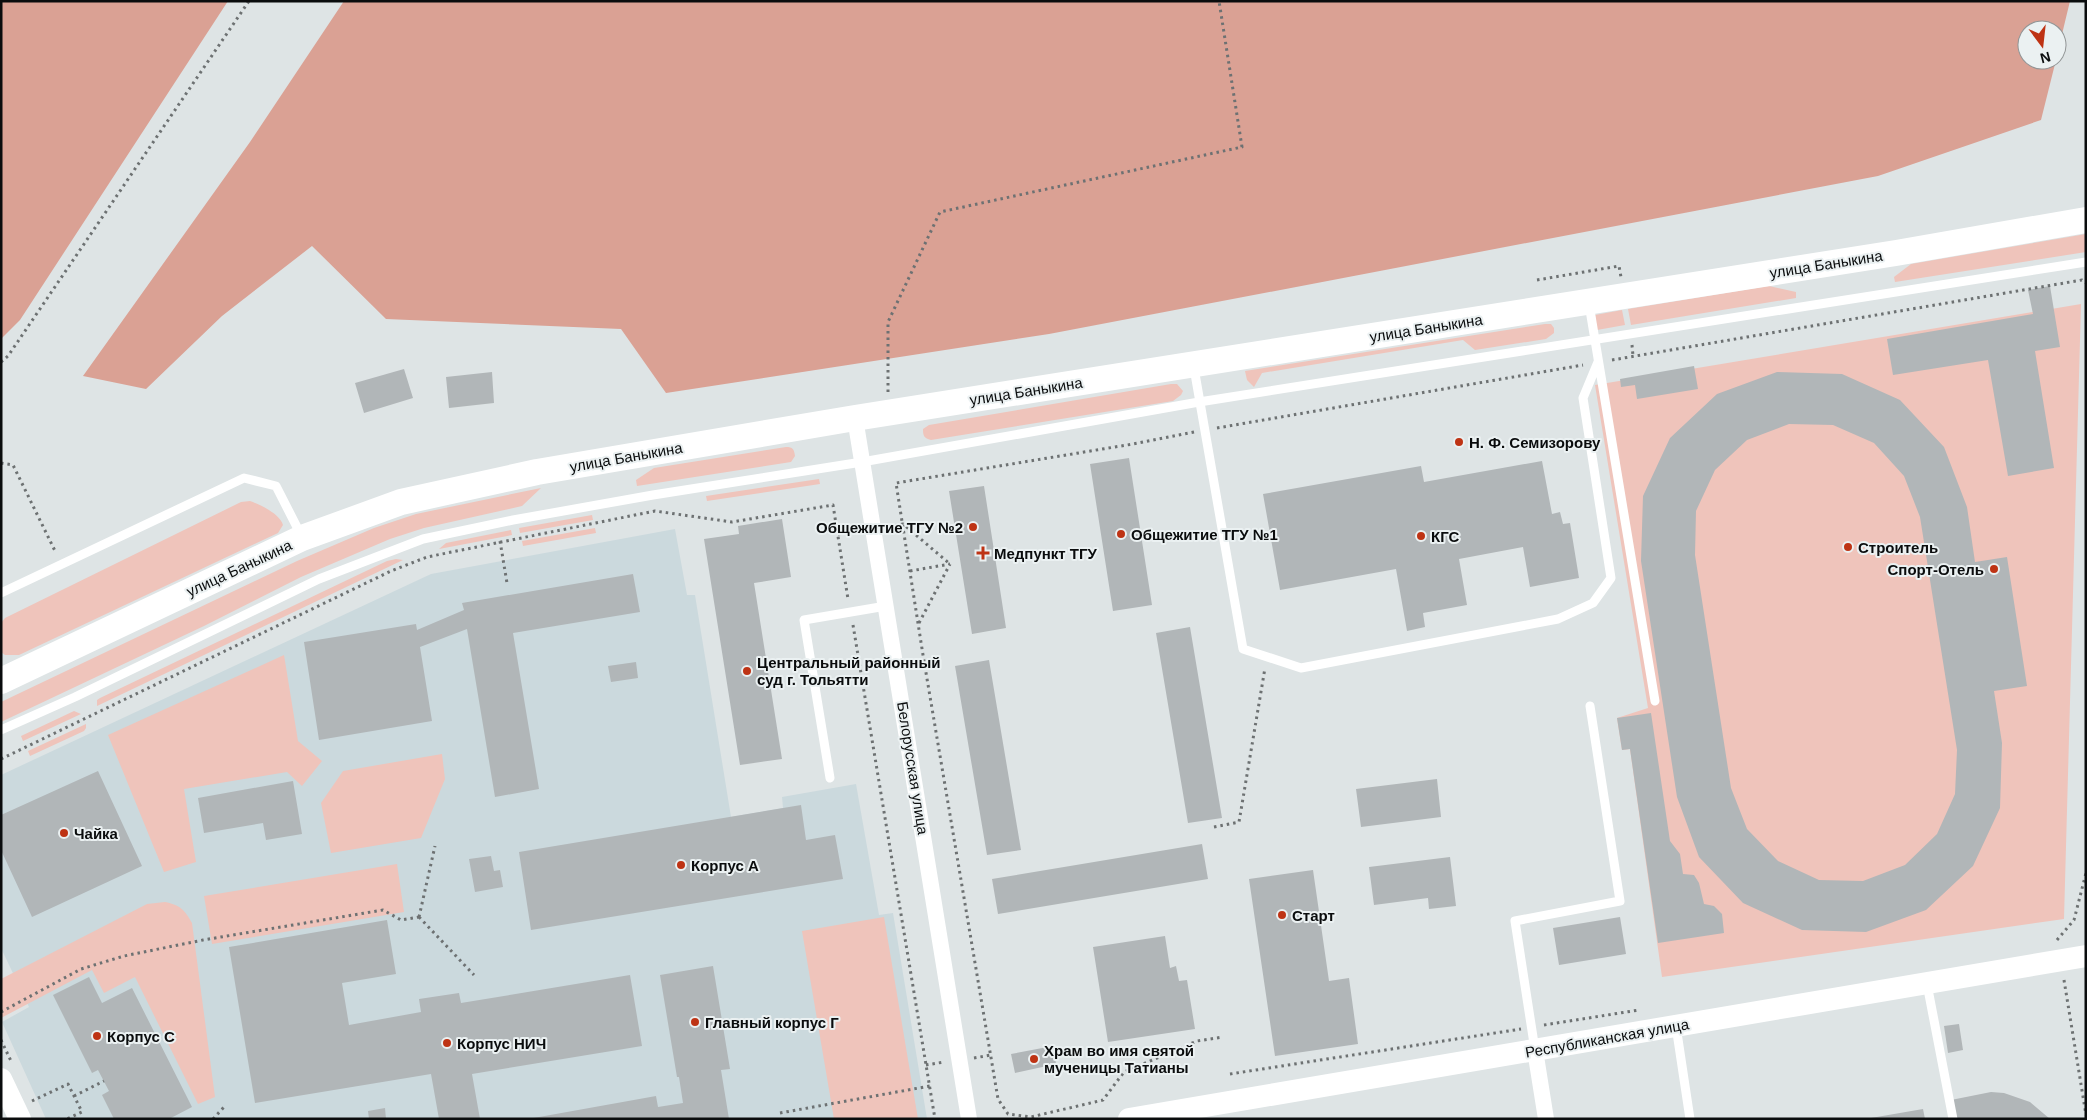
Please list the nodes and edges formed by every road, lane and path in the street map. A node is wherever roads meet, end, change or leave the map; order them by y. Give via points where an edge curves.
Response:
1 (249, 1) edge
2 (1220, 1) edge
3 (2086, 220) edge
4 (2086, 262) edge
5 (2086, 283) edge
6 (1588, 302) junction
7 (1595, 340) junction
8 (1, 362) edge
9 (1598, 362) junction
10 (1193, 365) junction
11 (1199, 402) junction
12 (888, 413) junction
13 (856, 418) junction
14 (1204, 430) junction
15 (862, 462) junction
16 (1, 464) edge
17 (903, 524) junction
18 (302, 538) junction
19 (500, 541) junction
20 (62, 564) junction
21 (950, 564) junction
22 (910, 571) junction
23 (507, 583) dead end
24 (1, 593) edge
25 (886, 606) junction
26 (850, 612) junction
27 (918, 624) junction
28 (1267, 657) junction
29 (1, 681) edge
30 (1655, 701) dead end
31 (1590, 706) dead end
32 (1, 730) edge
33 (1, 759) edge
34 (830, 778) dead end
35 (1214, 827) dead end
36 (435, 846) dead end
37 (2086, 873) edge
38 (419, 917) junction
39 (2049, 941) dead end
40 (2060, 950) junction
41 (2086, 956) edge
42 (474, 976) dead end
43 (1927, 983) junction
44 (1647, 1008) dead end
45 (1, 1012) edge
46 (1676, 1026) junction
47 (1532, 1027) junction
48 (1223, 1038) dead end
49 (1535, 1050) junction
50 (1230, 1074) dead end
51 (1, 1079) edge
52 (104, 1081) dead end
53 (930, 1086) junction
54 (74, 1096) junction
55 (224, 1107) dead end
56 (24, 1111) edge
57 (780, 1113) dead end
58 (2086, 1115) edge
59 (1031, 1118) edge
60 (1140, 1118) edge
61 (67, 1119) edge
62 (213, 1119) edge
63 (936, 1119) edge
64 (969, 1119) edge
65 (1546, 1119) edge
66 (1690, 1119) edge
67 (1953, 1119) edge

1 - 8 path
2 - 12 path via 1242,147 940,212 888,322
3 - 6 main road, улица Баныкина
4 - 7 lane
5 - 9 path via 2082,280
6 - 7 lane
6 - 10 main road, улица Баныкина
7 - 9 lane
7 - 11 lane
9 - 14 path
9 - 28 lane via 1583,398 1610,578 1593,603 1558,619 1301,668
9 - 30 lane
10 - 11 lane
10 - 12 main road, улица Баныкина
11 - 14 lane
11 - 15 lane
12 - 13 main road, улица Баныкина
13 - 15 street, Белорусская улица
13 - 18 main road, улица Баныкина via 513,478 401,502
14 - 17 path via 896,483
14 - 28 lane via 1243,649
15 - 25 street, Белорусская улица
15 - 32 lane via 653,495 423,539 319,579
16 - 20 path via 13,465
17 - 21 path
17 - 22 path
18 - 20 lane via 276,486 244,478
18 - 29 main road, улица Баныкина
19 - 23 path
19 - 26 path via 656,511 732,522 833,505
19 - 33 path via 427,557 391,571
20 - 24 lane
21 - 22 path
21 - 27 path
22 - 27 path
25 - 26 lane
25 - 64 street, Белорусская улица
26 - 34 lane via 804,620
26 - 53 path
27 - 59 path via 998,1099 1008,1114
28 - 35 path via 1239,822
31 - 47 lane via 1620,901 1515,921
36 - 38 path
37 - 40 path via 2074,920
38 - 42 path
38 - 45 path via 401,920 383,910 124,956 81,968
39 - 40 path
40 - 41 street, Республиканская улица
40 - 43 street, Республиканская улица
40 - 58 path
43 - 46 street, Республиканская улица
43 - 67 lane
44 - 47 path
46 - 49 street, Республиканская улица
46 - 66 lane
47 - 49 lane
47 - 50 path
48 - 59 path via 1198,1041 1124,1072 1103,1100
49 - 60 street, Республиканская улица
49 - 65 street
51 - 56 street
52 - 54 path
53 - 57 path
53 - 63 path
54 - 56 path via 68,1084
54 - 61 path via 82,1112
55 - 62 path

